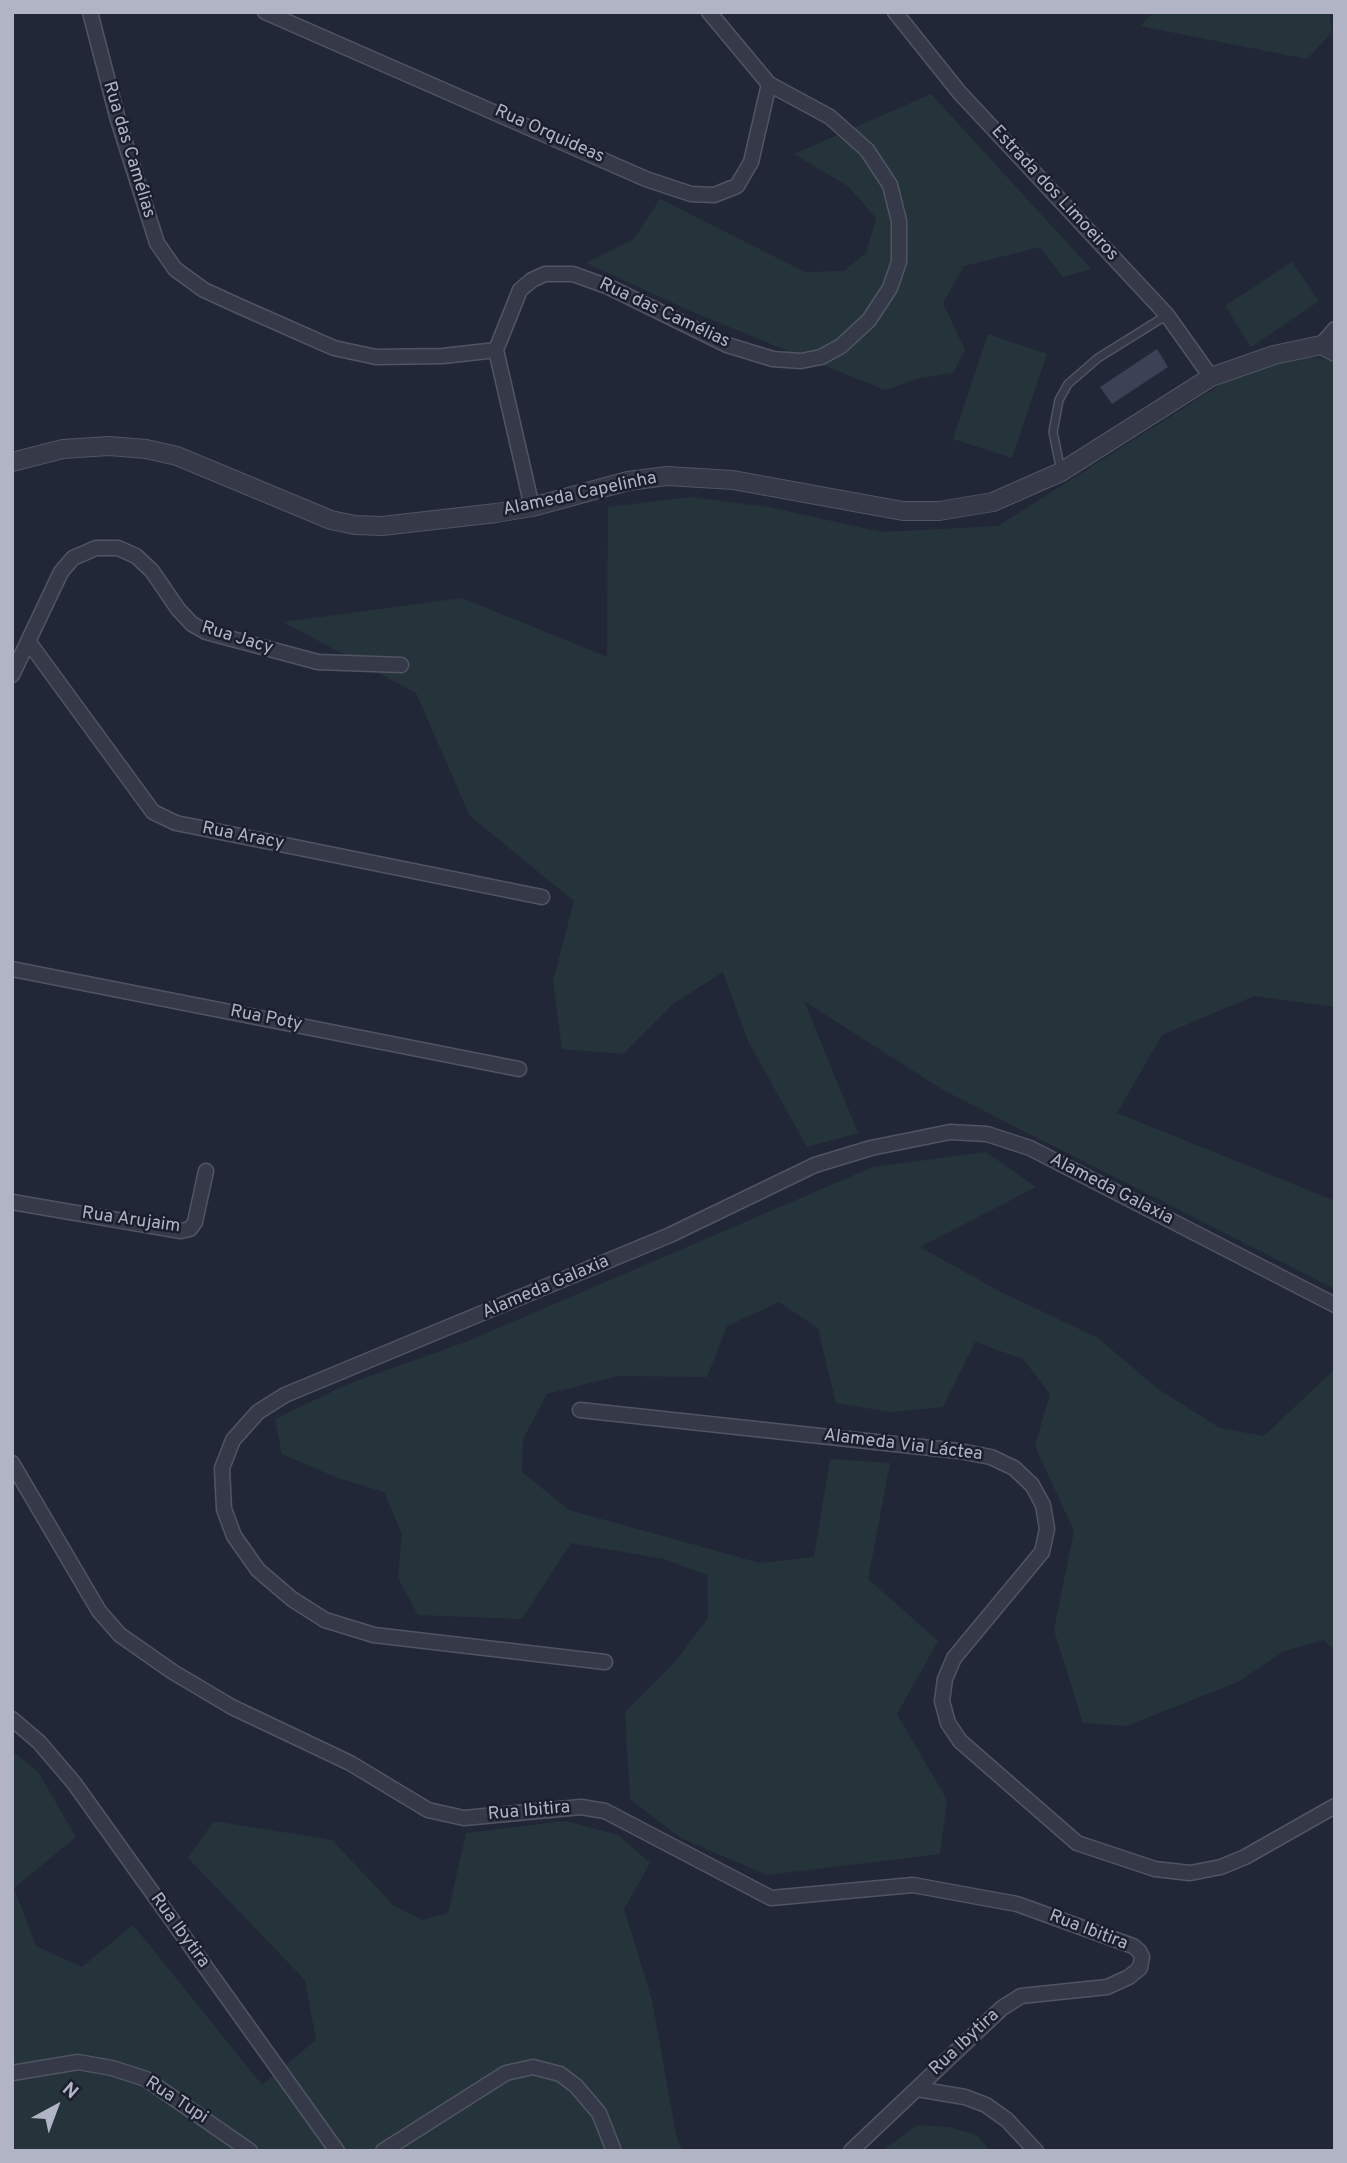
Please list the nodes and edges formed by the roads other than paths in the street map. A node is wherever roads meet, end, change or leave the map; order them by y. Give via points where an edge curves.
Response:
1 (90, 12) edge
2 (265, 12) edge
3 (709, 12) edge
4 (895, 12) edge
5 (769, 84) junction
6 (1167, 315) junction
7 (1335, 329) edge
8 (1328, 348) edge
9 (496, 350) junction
10 (1211, 377) junction
11 (12, 462) edge
12 (1061, 472) junction
13 (531, 507) junction
14 (29, 641) junction
15 (401, 665) dead end
16 (12, 675) edge
17 (542, 897) dead end
18 (12, 969) edge
19 (519, 1069) dead end
20 (206, 1171) dead end
21 (12, 1202) edge
22 (1335, 1305) edge
23 (580, 1410) dead end
24 (12, 1463) edge
25 (605, 1662) dead end
26 (12, 1719) edge
27 (1335, 1806) edge
28 (1140, 1968) joint
29 (12, 2073) edge
30 (917, 2089) junction
31 (250, 2151) edge
32 (337, 2151) edge
33 (383, 2151) edge
34 (614, 2151) edge
35 (852, 2151) edge
36 (1036, 2151) edge

1 - 9 street, Rua das Camélias via 141,200 157,243 175,269 204,290 334,348 376,357
2 - 5 street, Rua Orquideas via 646,179 691,194 714,195 737,186 751,162
3 - 5 street, Rua das Camélias
4 - 6 street, Estrada dos Limoeiros via 959,92
5 - 9 street, Rua das Camélias via 830,117 867,150 890,185 899,221 899,262 890,288 869,320 821,357 773,359 727,345 609,287 573,274 545,274 520,290
6 - 10 street, Estrada dos Limoeiros
6 - 12 lane via 1098,358 1068,384 1059,400 1054,432
7 - 8 street
8 - 10 street, Alameda Capelinha via 1274,355
9 - 13 street
10 - 12 street, Alameda Capelinha
11 - 13 street, Alameda Capelinha via 63,449 146,449 177,456 331,520 355,525 463,518
12 - 13 street, Alameda Capelinha via 993,502 939,511 903,510 733,480 667,476 628,481
14 - 15 street, Rua Jacy via 61,572 73,558 96,548 118,548 152,571 178,609 206,632 318,662
14 - 16 street, Rua Jacy
14 - 17 street, Rua Aracy via 153,812 176,823
18 - 19 street, Rua Poty
20 - 21 street, Rua Arujaim via 195,1222 181,1231
22 - 25 street, Alameda Galaxia via 1030,1148 987,1133 950,1132 815,1165 670,1235 285,1395 258,1412 233,1440 222,1468 224,1509 234,1536 258,1570 326,1620 374,1635
23 - 27 street, Alameda Via Láctea via 959,1451 1014,1468 1032,1485 1043,1505 1047,1529 1042,1552 954,1658 942,1701 948,1723 960,1741 1077,1843 1155,1869 1190,1873 1245,1857
24 - 28 street, Rua Ibitira via 99,1611 120,1635 232,1707 350,1763 428,1810 464,1818 582,1807 606,1811 771,1898 913,1885 1004,1902 1133,1946 1142,1957
26 - 32 street, Rua Ibytira via 74,1783
28 - 30 street, Rua Ibytira via 1107,1987 1021,1997 987,2021
29 - 31 street, Rua Tupi via 78,2062 146,2079
30 - 35 street, Rua Ibytira
30 - 36 street via 986,2105
33 - 34 street via 506,2073 533,2067 559,2074 576,2086 598,2113

